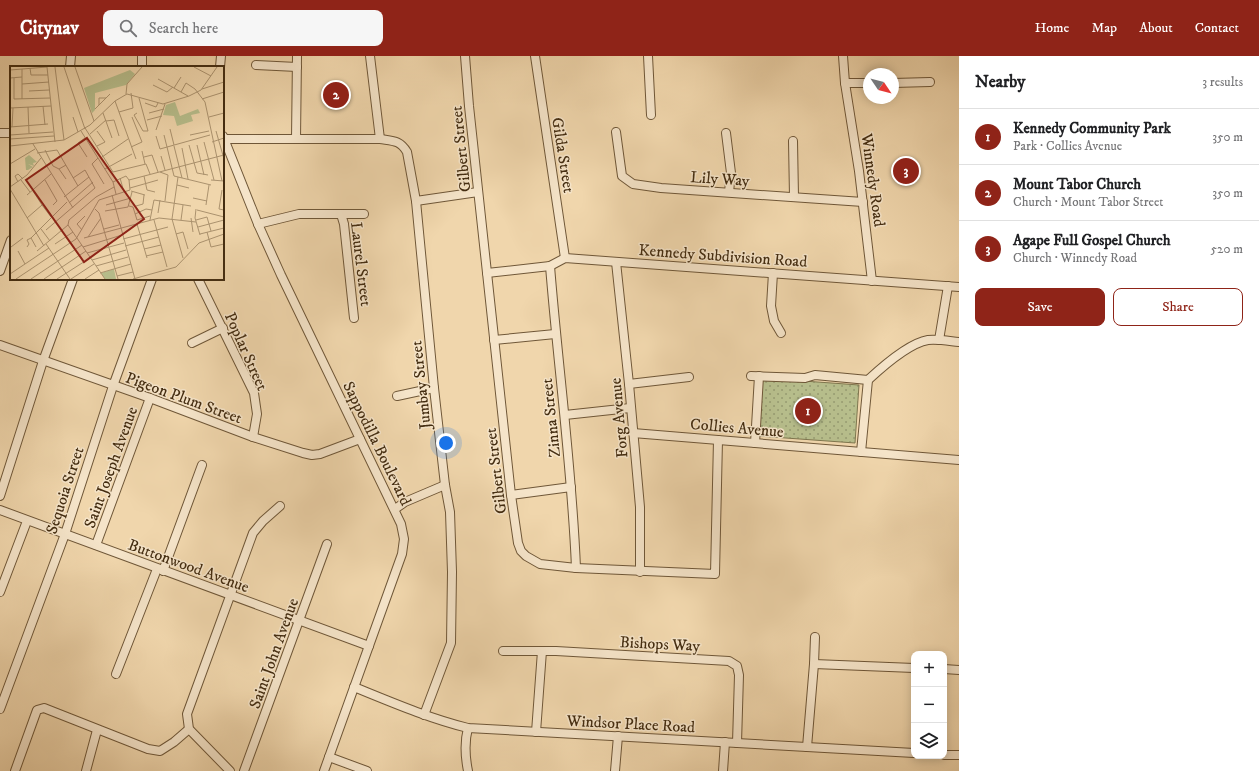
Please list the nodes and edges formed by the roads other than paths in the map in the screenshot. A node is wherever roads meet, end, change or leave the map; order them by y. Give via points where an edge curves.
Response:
1 (297, 56) edge
2 (370, 56) edge
3 (465, 56) edge
4 (535, 56) edge
5 (648, 56) edge
6 (843, 56) edge
7 (256, 65) dead end
8 (297, 67) junction
9 (930, 82) dead end
10 (845, 83) junction
11 (863, 83) edge
12 (899, 83) edge
13 (651, 115) dead end
14 (616, 132) dead end
15 (726, 133) dead end
16 (224, 138) edge
17 (296, 138) junction
18 (380, 139) junction
19 (224, 140) edge
20 (793, 140) dead end
21 (478, 192) junction
22 (729, 192) junction
23 (794, 197) junction
24 (416, 201) junction
25 (863, 202) junction
26 (341, 214) junction
27 (364, 214) dead end
28 (258, 224) junction
29 (10, 243) edge
30 (565, 258) junction
31 (616, 262) junction
32 (550, 266) junction
33 (0, 271) edge
34 (487, 273) junction
35 (772, 273) junction
36 (73, 280) edge
37 (152, 280) edge
38 (199, 280) edge
39 (872, 281) junction
40 (948, 286) junction
41 (959, 287) edge
42 (354, 318) dead end
43 (223, 328) junction
44 (781, 333) dead end
45 (556, 334) junction
46 (494, 340) junction
47 (939, 340) junction
48 (959, 342) edge
49 (192, 343) dead end
50 (0, 345) edge
51 (44, 361) junction
52 (689, 377) dead end
53 (868, 380) junction
54 (629, 384) junction
55 (113, 386) junction
56 (434, 388) junction
57 (397, 396) dead end
58 (150, 398) junction
59 (630, 408) junction
60 (565, 415) junction
61 (633, 433) junction
62 (253, 437) junction
63 (360, 439) junction
64 (718, 440) junction
65 (755, 443) junction
66 (861, 452) junction
67 (959, 460) edge
68 (202, 465) dead end
69 (445, 485) junction
70 (571, 487) junction
71 (511, 495) junction
72 (0, 496) edge
73 (280, 506) dead end
74 (395, 509) junction
75 (0, 510) edge
76 (27, 521) junction
77 (65, 534) junction
78 (327, 544) dead end
79 (96, 545) junction
80 (576, 568) junction
81 (160, 570) junction
82 (640, 572) junction
83 (0, 592) edge
84 (230, 595) junction
85 (299, 622) junction
86 (815, 637) dead end
87 (369, 646) junction
88 (503, 651) dead end
89 (542, 651) junction
90 (814, 664) junction
91 (911, 668) edge
92 (947, 669) edge
93 (959, 670) edge
94 (116, 674) dead end
95 (354, 687) junction
96 (3, 691) edge
97 (0, 709) edge
98 (424, 714) junction
99 (468, 728) junction
100 (189, 729) junction
101 (97, 730) junction
102 (536, 732) junction
103 (618, 736) junction
104 (725, 742) junction
105 (737, 743) junction
106 (807, 747) junction
107 (911, 753) edge
108 (947, 755) edge
109 (959, 756) edge
110 (329, 757) junction
111 (15, 771) edge
112 (86, 771) edge
113 (230, 771) edge
114 (244, 771) edge
115 (324, 771) edge
116 (367, 771) edge
117 (468, 771) edge
118 (615, 771) edge
119 (723, 771) edge

1 - 8 street
2 - 18 street
3 - 21 street, Gilbert Street
4 - 30 street, Gilda Street
5 - 13 street
6 - 10 street, Winnedy Road
7 - 8 street
8 - 17 street
9 - 12 street
10 - 11 street
10 - 25 street, Winnedy Road
14 - 22 street, Lily Way via 622,176 633,184
15 - 22 street via 731,173
16 - 17 street, Jumbay Street
17 - 18 street, Jumbay Street
18 - 24 street, Jumbay Street via 395,141 407,152
19 - 28 street, Sappodilla Boulevard
20 - 23 street
21 - 24 street
21 - 34 street, Gilbert Street
22 - 23 street, Lily Way
23 - 25 street, Lily Way
24 - 56 street, Jumbay Street
25 - 39 street, Winnedy Road
26 - 27 street, Laurel Street
26 - 28 street, Laurel Street via 299,214
26 - 42 street, Laurel Street
28 - 63 street, Sappodilla Boulevard
29 - 33 street
30 - 31 street, Kennedy Subdivision Road
30 - 32 street
31 - 35 street, Kennedy Subdivision Road
31 - 54 street, Forg Avenue
32 - 34 street
32 - 45 street, Zinna Street
34 - 46 street, Gilbert Street
35 - 39 street, Kennedy Subdivision Road
35 - 44 street via 771,306 774,321
36 - 51 street
37 - 55 street, Sequoia Street
38 - 43 street, Poplar Street
39 - 40 street, Kennedy Subdivision Road
40 - 41 street, Kennedy Subdivision Road
40 - 47 street
43 - 49 street
43 - 62 street, Poplar Street via 254,393 256,414
45 - 46 street
45 - 60 street, Zinna Street
46 - 71 street, Gilbert Street
47 - 48 street
47 - 53 street via 924,341 912,346
50 - 51 street, Pigeon Plum Street
51 - 55 street, Pigeon Plum Street
51 - 72 street
52 - 54 street
53 - 65 street via 815,375 805,378 755,376
53 - 66 street
54 - 59 street, Forg Avenue
55 - 58 street, Pigeon Plum Street
55 - 77 street, Sequoia Street
56 - 57 street
56 - 69 street, Jumbay Street
58 - 62 street, Pigeon Plum Street
58 - 79 street, Saint Joseph Avenue
59 - 60 street
59 - 61 street, Forg Avenue
60 - 70 street, Zinna Street
61 - 64 street, Collies Avenue
61 - 82 street, Forg Avenue via 640,507
62 - 63 street, Pigeon Plum Street via 312,455
63 - 74 street, Sappodilla Boulevard
64 - 65 street, Collies Avenue
64 - 82 street, Gilbert Street via 715,574
65 - 66 street, Collies Avenue
66 - 67 street, Collies Avenue
68 - 81 street
69 - 74 street
69 - 98 street, Jumbay Street via 450,512 451,643
70 - 71 street
70 - 80 street, Zinna Street
71 - 80 street, Gilbert Street via 521,551 532,561 540,564
73 - 84 street via 253,533
74 - 87 street, Sappodilla Boulevard via 402,524 402,554
75 - 76 street, Buttonwood Avenue
76 - 77 street, Buttonwood Avenue
76 - 83 street
77 - 79 street, Buttonwood Avenue
77 - 96 street, Sequoia Street
78 - 85 street, Saint John Avenue
79 - 81 street, Buttonwood Avenue
80 - 82 street, Gilbert Street
81 - 84 street, Buttonwood Avenue
81 - 94 street
84 - 85 street, Buttonwood Avenue
84 - 100 street via 187,714
85 - 87 street, Buttonwood Avenue
85 - 114 street, Saint John Avenue
86 - 90 street
87 - 95 street, Sappodilla Boulevard
88 - 89 street, Bishops Way
89 - 102 street
89 - 105 street, Bishops Way via 729,661 737,666 739,675
90 - 91 street
90 - 106 street
92 - 93 street
95 - 98 street, Windsor Place Road
95 - 110 street, Sappodilla Boulevard
96 - 97 street, Sequoia Street
98 - 99 street, Windsor Place Road
99 - 102 street, Windsor Place Road
99 - 117 street via 465,747
100 - 101 street via 160,751
100 - 113 street
101 - 111 street via 44,708 37,710
101 - 112 street
102 - 103 street, Windsor Place Road
103 - 104 street, Windsor Place Road
103 - 118 street
104 - 105 street, Windsor Place Road
104 - 119 street
105 - 106 street, Windsor Place Road
106 - 107 street, Windsor Place Road
108 - 109 street
110 - 115 street, Sappodilla Boulevard
110 - 116 street

